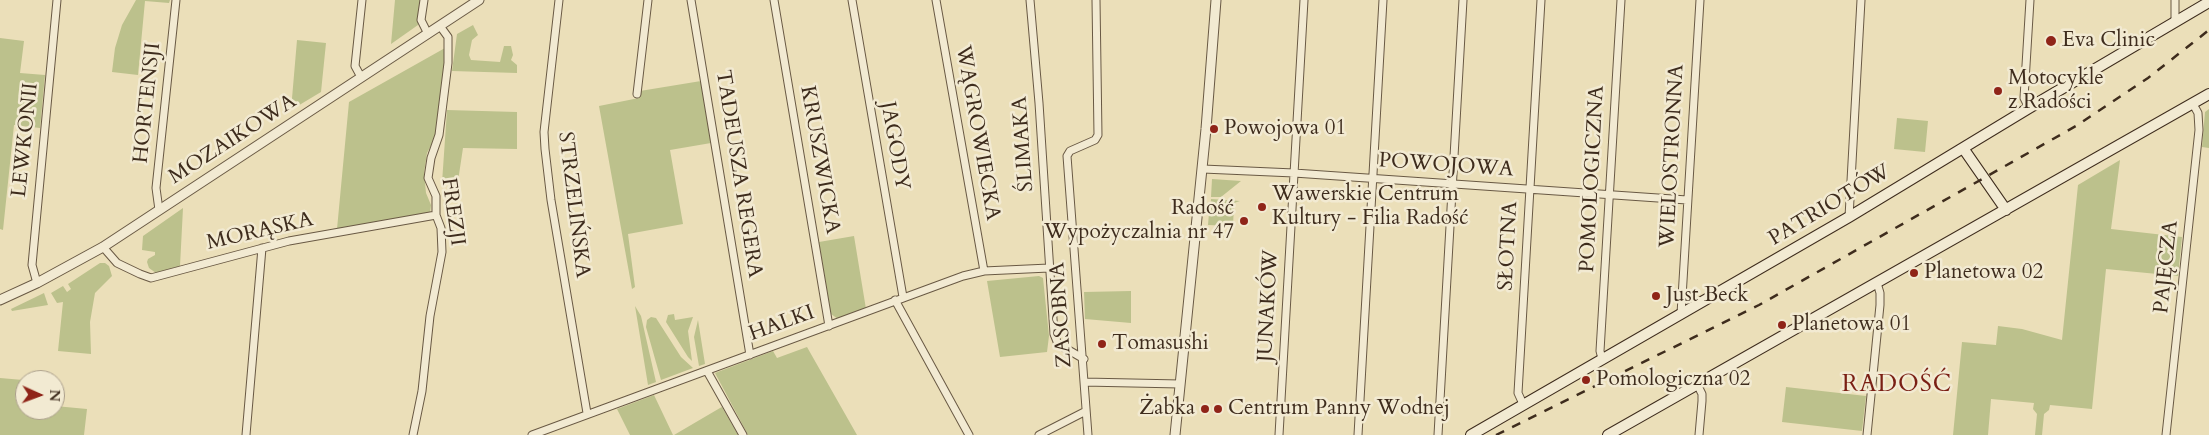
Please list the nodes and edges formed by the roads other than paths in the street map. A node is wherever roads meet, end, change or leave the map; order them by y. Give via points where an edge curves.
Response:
1 (57, 0) edge
2 (176, 0) edge
3 (362, 0) edge
4 (424, 0) edge
5 (480, 0) edge
6 (559, 0) edge
7 (648, 0) edge
8 (691, 0) edge
9 (774, 0) edge
10 (852, 0) edge
11 (936, 0) edge
12 (1030, 0) edge
13 (1096, 0) edge
14 (1216, 0) edge
15 (1304, 0) edge
16 (1383, 0) edge
17 (1463, 0) edge
18 (1542, 0) edge
19 (1620, 0) edge
20 (1700, 0) edge
21 (1861, 0) edge
22 (2030, 0) edge
23 (2175, 0) edge
24 (2208, 2) edge
25 (2175, 21) junction
26 (440, 26) junction
27 (428, 34) junction
28 (361, 77) junction
29 (637, 94) dead end
30 (2209, 94) edge
31 (2193, 104) junction
32 (2029, 108) junction
33 (1964, 148) junction
34 (1202, 169) junction
35 (1294, 173) junction
36 (1373, 178) junction
37 (1452, 184) junction
38 (1530, 190) junction
39 (1610, 195) junction
40 (1687, 200) junction
41 (159, 210) junction
42 (2006, 210) junction
43 (436, 216) junction
44 (1849, 217) junction
45 (103, 246) junction
46 (262, 248) junction
47 (1049, 268) junction
48 (984, 271) junction
49 (37, 283) junction
50 (1877, 283) junction
51 (903, 297) junction
52 (0, 300) edge
53 (895, 300) junction
54 (1681, 314) junction
55 (829, 326) junction
56 (750, 355) junction
57 (1084, 359) junction
58 (1602, 359) junction
59 (707, 371) junction
60 (1084, 382) junction
61 (1180, 384) junction
62 (1697, 384) junction
63 (1523, 404) junction
64 (1086, 412) junction
65 (587, 413) junction
66 (246, 435) edge
67 (413, 435) edge
68 (532, 435) edge
69 (743, 435) edge
70 (969, 435) edge
71 (1039, 435) edge
72 (1088, 435) edge
73 (1175, 435) edge
74 (1279, 435) edge
75 (1358, 435) edge
76 (1438, 435) edge
77 (1471, 435) edge
78 (1608, 435) edge
79 (1699, 435) edge
80 (1867, 435) edge
81 (2166, 435) edge

1 - 49 street, LEWKONII via 32,265
2 - 41 street, HORTENSJI via 156,188
3 - 28 street via 355,66
4 - 27 street via 421,20
5 - 26 street, MOZAIKOWA
6 - 65 street, STRZELIŃSKA via 544,132 545,149 548,184
7 - 29 street
8 - 56 street, TADEUSZA REGERA
9 - 55 street, KRUSZWICKA
10 - 51 street, JAGODY
11 - 48 street, WĄGROWIECKA
12 - 47 street, ŚLIMAKA
13 - 57 street, ZASOBNA via 1098,135 1067,156
14 - 34 street
15 - 35 street, JUNAKÓW
16 - 36 street
17 - 37 street
18 - 38 street, SŁOTNA
19 - 39 street, POMOLOGICZNA
20 - 40 street, WIELOSTRONNA
21 - 44 street
22 - 32 street via 2024,98
23 - 25 street
24 - 25 main road, PATRIOTÓW
25 - 32 main road, PATRIOTÓW
26 - 27 street, MOZAIKOWA
26 - 43 street, FREZJI via 450,48 439,134 428,173 436,196
27 - 28 street, MOZAIKOWA
28 - 41 street, MOZAIKOWA
30 - 31 main road
31 - 42 main road
31 - 81 street, PAJĘCZA via 2199,120 2198,137
32 - 33 main road, PATRIOTÓW
33 - 42 main road
33 - 44 main road, PATRIOTÓW
34 - 35 street, POWOJOWA
34 - 61 street
35 - 36 street, POWOJOWA
35 - 74 street, JUNAKÓW
36 - 37 street, POWOJOWA
36 - 75 street
37 - 38 street, POWOJOWA
37 - 76 street
38 - 39 street, POWOJOWA
38 - 63 street, SŁOTNA via 1518,393
39 - 40 street, POWOJOWA
39 - 58 street, POMOLOGICZNA
40 - 54 street, WIELOSTRONNA
41 - 45 street, MOZAIKOWA
42 - 50 main road
43 - 46 street, MORĄSKA
43 - 67 street, FREZJI via 441,228 442,252
44 - 54 main road, PATRIOTÓW
45 - 46 street, MORĄSKA via 117,263 151,278
45 - 49 street, MOZAIKOWA
46 - 66 street
47 - 48 street, HALKI
47 - 57 street, ŚLIMAKA via 1056,340
48 - 51 street, HALKI
49 - 52 street, MOZAIKOWA
50 - 62 main road
50 - 80 street via 1880,305
51 - 53 street, HALKI
53 - 55 street, HALKI
53 - 70 street
54 - 58 main road, PATRIOTÓW
55 - 56 street, HALKI
56 - 59 street, HALKI
57 - 60 street, ZASOBNA
58 - 63 main road, PATRIOTÓW
59 - 65 street, HALKI
59 - 69 street
60 - 61 street
60 - 64 street, ZASOBNA
61 - 73 street
62 - 78 main road
62 - 79 street via 1702,394
63 - 77 main road, PATRIOTÓW
64 - 71 street
64 - 72 street, ZASOBNA
65 - 68 street, HALKI

